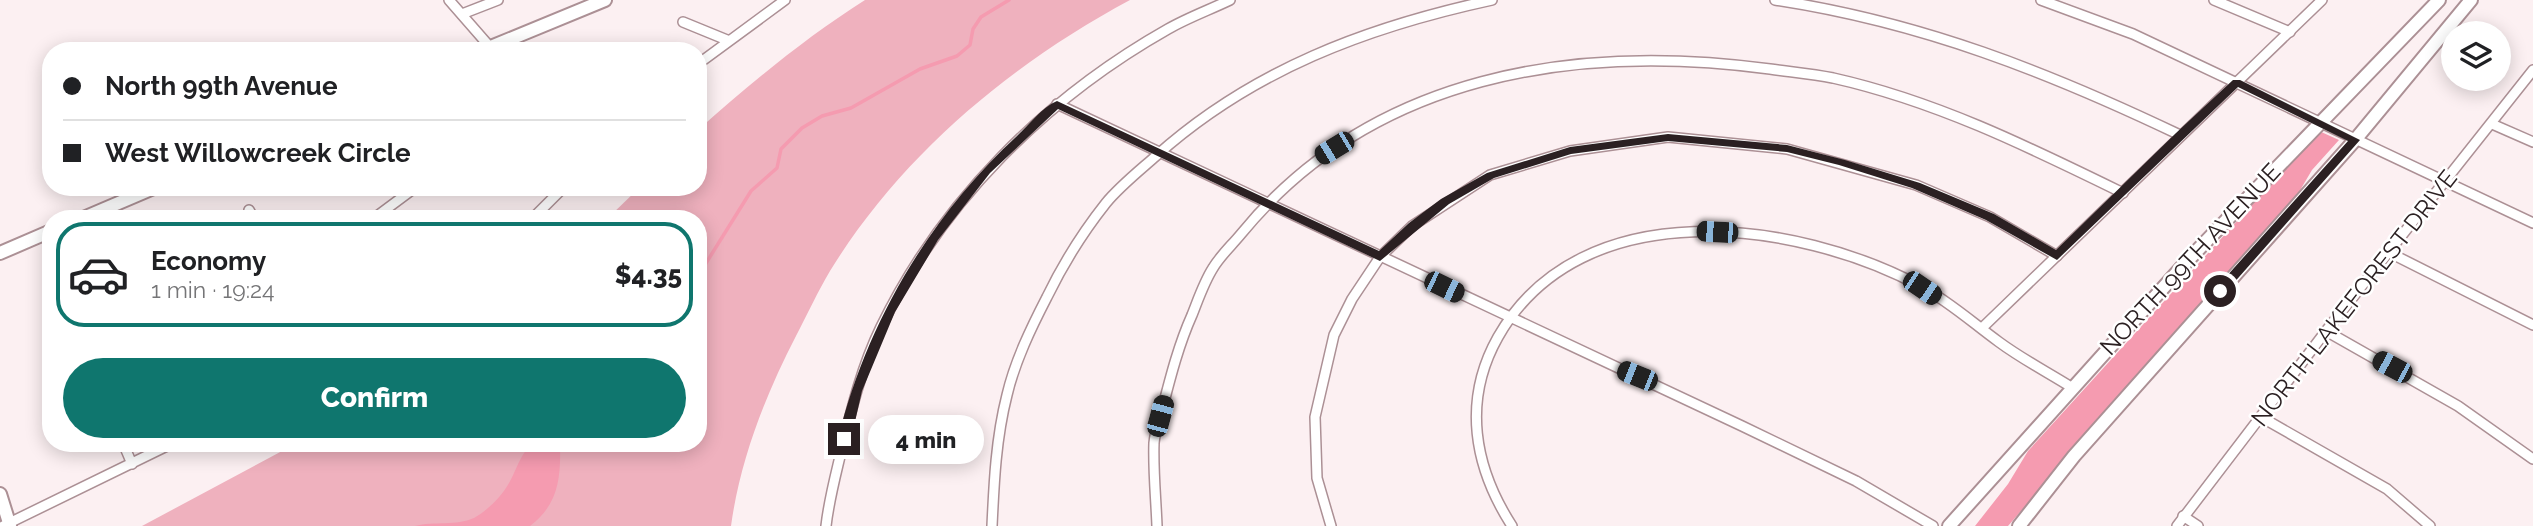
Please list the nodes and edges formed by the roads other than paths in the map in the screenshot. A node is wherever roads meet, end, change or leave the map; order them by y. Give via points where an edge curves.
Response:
1 (450, 0) edge
2 (498, 0) edge
3 (605, 0) edge
4 (785, 0) edge
5 (1230, 0) edge
6 (1492, 0) edge
7 (1774, 0) edge
8 (2041, 0) edge
9 (2214, 0) edge
10 (2322, 0) edge
11 (2439, 0) edge
12 (2471, 0) edge
13 (462, 15) junction
14 (683, 22) dead end
15 (2290, 32) junction
16 (727, 40) junction
17 (481, 42) edge
18 (503, 42) edge
19 (707, 57) edge
20 (2533, 70) edge
21 (2237, 82) junction
22 (1057, 104) junction
23 (2318, 121) junction
24 (2492, 124) junction
25 (2179, 135) junction
26 (2355, 140) junction
27 (2533, 142) edge
28 (1158, 152) junction
29 (2445, 182) junction
30 (2123, 193) junction
31 (135, 196) edge
32 (404, 196) edge
33 (555, 196) edge
34 (1266, 204) junction
35 (102, 210) edge
36 (385, 210) edge
37 (541, 210) edge
38 (2533, 223) edge
39 (42, 235) edge
40 (0, 253) edge
41 (2390, 253) junction
42 (2057, 256) junction
43 (1380, 257) junction
44 (1508, 318) junction
45 (2533, 325) edge
46 (1982, 328) junction
47 (2326, 331) junction
48 (2071, 387) junction
49 (2261, 417) junction
50 (127, 452) edge
51 (155, 452) edge
52 (2533, 459) edge
53 (132, 464) junction
54 (0, 494) edge
55 (2180, 521) edge
56 (8, 525) edge
57 (826, 526) edge
58 (992, 526) edge
59 (1157, 526) edge
60 (1331, 526) edge
61 (1512, 526) edge
62 (1933, 526) edge
63 (1949, 526) edge
64 (2019, 526) edge
65 (2198, 526) edge
66 (2430, 526) edge

1 - 13 street
2 - 13 street
3 - 18 main road
4 - 16 street
5 - 22 street via 1163,32
6 - 28 street via 1432,11 1311,54 1236,94
7 - 25 street via 1859,15 2004,56
8 - 21 street via 2133,34
9 - 15 street
10 - 15 street
11 - 23 main road, NORTH 99TH AVENUE
12 - 26 main road, NORTH 99TH AVENUE
13 - 17 street
14 - 16 street
15 - 21 street
16 - 19 street
20 - 24 street, NORTH LAKEFOREST DRIVE
21 - 23 street
21 - 25 street
22 - 28 street
22 - 57 street via 986,170 934,237 889,312 856,391
23 - 26 street
23 - 48 main road, NORTH 99TH AVENUE
24 - 27 street
24 - 29 street, NORTH LAKEFOREST DRIVE
25 - 30 street
26 - 29 street
26 - 64 main road, NORTH 99TH AVENUE via 2099,428
28 - 34 street
28 - 58 street via 1107,202 1045,301 1012,376 998,445
29 - 38 street
29 - 41 street, NORTH LAKEFOREST DRIVE
30 - 34 street via 2001,134 1918,102 1832,78 1737,65 1603,61 1505,75 1421,101 1315,159
30 - 42 street
31 - 35 main road
32 - 36 street
33 - 37 street
34 - 43 street
34 - 59 street via 1212,269 1180,341 1154,440
39 - 40 main road
41 - 45 street
41 - 47 street, NORTH LAKEFOREST DRIVE
42 - 43 street via 1990,217 1841,162 1787,149 1668,137 1570,151 1490,175 1412,226
42 - 46 street
43 - 44 street
43 - 60 street via 1334,335 1315,417 1317,478
44 - 46 street via 1550,275 1582,258 1661,234 1698,231 1802,242 1867,262 1922,288
44 - 61 street via 1484,363 1474,412 1477,458
44 - 62 street via 1833,470
46 - 48 street
47 - 49 street, NORTH LAKEFOREST DRIVE
47 - 52 street via 2437,391
48 - 63 main road, NORTH 99TH AVENUE
49 - 55 street, NORTH LAKEFOREST DRIVE
49 - 66 street via 2386,489
50 - 53 street
51 - 53 street
53 - 56 street
54 - 56 main road
55 - 65 street

